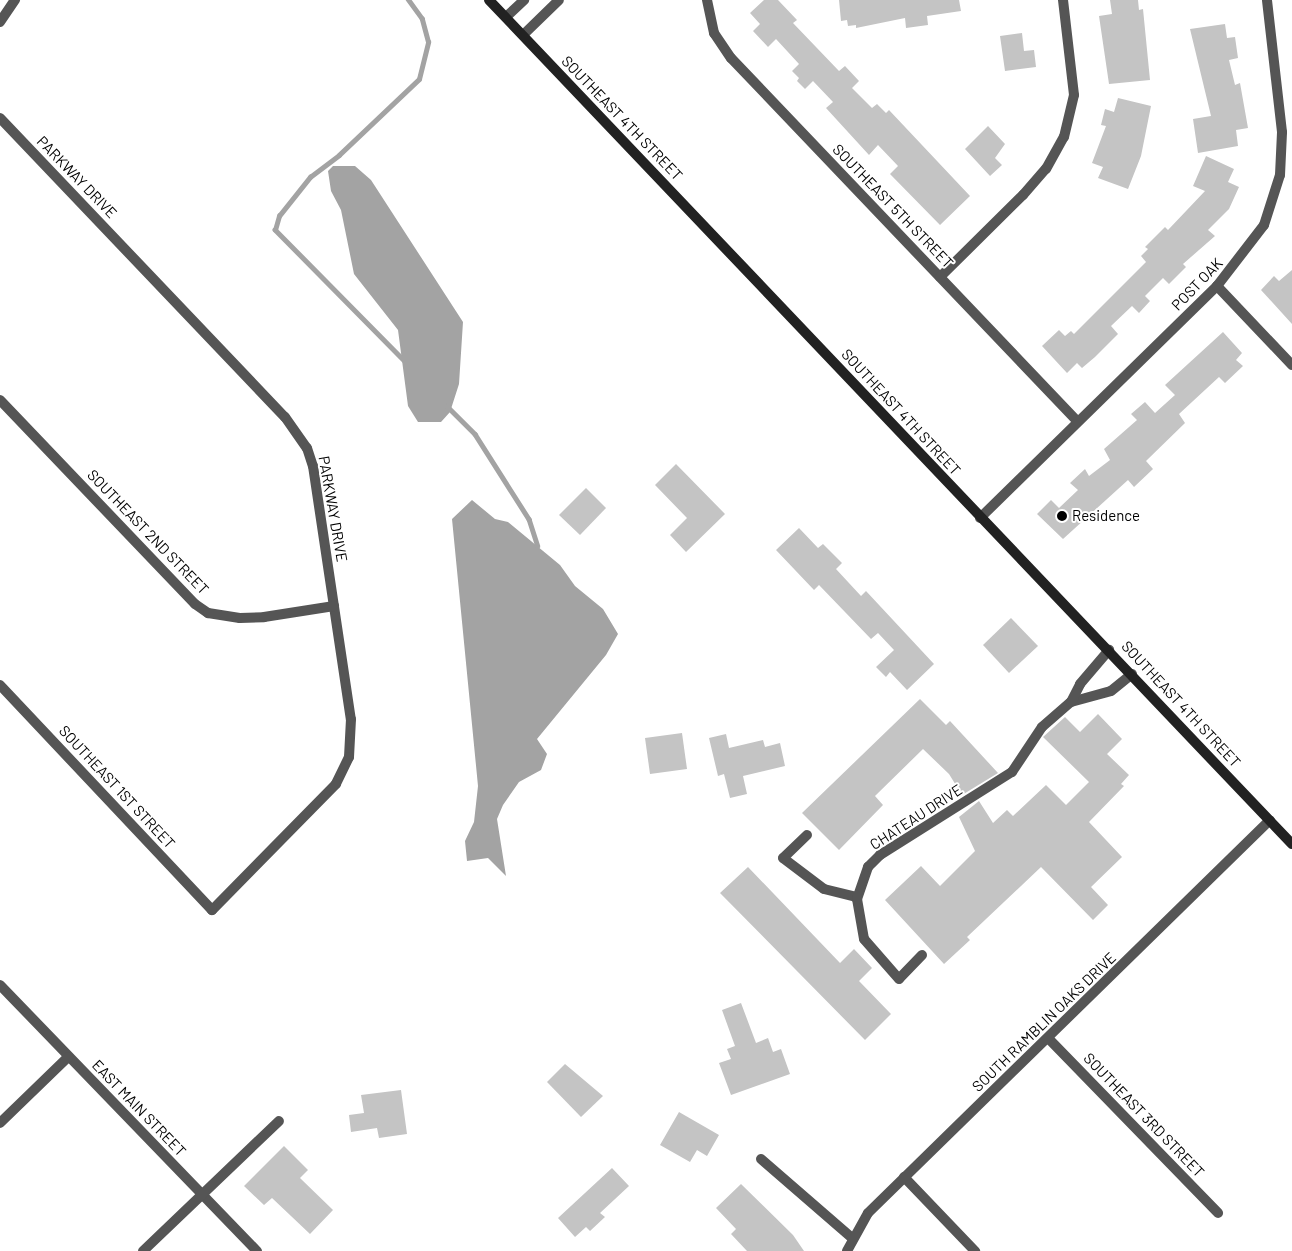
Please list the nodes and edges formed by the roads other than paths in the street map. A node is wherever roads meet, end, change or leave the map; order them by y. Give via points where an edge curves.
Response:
1 (15, 0) edge
2 (489, 0) edge
3 (524, 0) edge
4 (559, 0) edge
5 (707, 0) edge
6 (1063, 0) edge
7 (1267, 0) edge
8 (506, 17) junction
9 (0, 22) edge
10 (523, 36) junction
11 (0, 118) edge
12 (940, 277) junction
13 (1216, 286) junction
14 (1292, 365) edge
15 (0, 400) edge
16 (1077, 422) junction
17 (980, 518) junction
18 (334, 606) junction
19 (1109, 650) junction
20 (1132, 674) junction
21 (0, 685) edge
22 (1071, 702) junction
23 (1270, 820) junction
24 (807, 836) dead end
25 (1292, 844) edge
26 (857, 897) junction
27 (212, 910) joint
28 (922, 956) dead end
29 (0, 985) edge
30 (1048, 1038) junction
31 (68, 1057) junction
32 (278, 1121) dead end
33 (0, 1123) edge
34 (761, 1159) dead end
35 (904, 1177) junction
36 (203, 1195) junction
37 (1218, 1213) dead end
38 (851, 1237) junction
39 (143, 1251) edge
40 (257, 1251) edge
41 (847, 1251) edge
42 (975, 1251) edge

1 - 9 street
2 - 8 main road, SOUTHEAST 4TH STREET
3 - 8 street
4 - 10 street
5 - 12 street, SOUTHEAST 5TH STREET via 714,33 731,58
6 - 12 street via 1074,96 1064,137 1046,169 1023,195
7 - 13 street, POST OAK via 1282,132 1280,175 1264,225
8 - 10 main road, SOUTHEAST 4TH STREET
10 - 17 main road, SOUTHEAST 4TH STREET
11 - 18 street, PARKWAY DRIVE via 297,432 314,466
12 - 16 street, SOUTHEAST 5TH STREET
13 - 14 street
13 - 16 street, POST OAK
15 - 18 street, SOUTHEAST 2ND STREET via 195,604 208,613 240,618 264,617
16 - 17 street, POST OAK
17 - 19 main road, SOUTHEAST 4TH STREET
18 - 27 street, PARKWAY DRIVE via 353,737 344,772
19 - 20 main road, SOUTHEAST 4TH STREET
19 - 22 street, CHATEAU DRIVE via 1080,684
20 - 22 street, CHATEAU DRIVE via 1111,691
20 - 23 main road, SOUTHEAST 4TH STREET
21 - 27 street, SOUTHEAST 1ST STREET
22 - 26 street, CHATEAU DRIVE via 1042,727 1020,763 998,784 880,855 861,881
23 - 25 main road, SOUTHEAST 4TH STREET
23 - 30 street, SOUTH RAMBLIN OAKS DRIVE
24 - 26 street via 783,858 824,889
26 - 28 street, CHATEAU DRIVE via 857,917 864,939 899,980
29 - 31 street, EAST MAIN STREET
30 - 35 street, SOUTH RAMBLIN OAKS DRIVE
30 - 37 street, SOUTHEAST 3RD STREET
31 - 33 street
31 - 36 street, EAST MAIN STREET
32 - 36 street
34 - 38 street
35 - 38 street, SOUTH RAMBLIN OAKS DRIVE via 868,1213
35 - 42 street
36 - 39 street
36 - 40 street, EAST MAIN STREET
38 - 41 street, SOUTH RAMBLIN OAKS DRIVE

